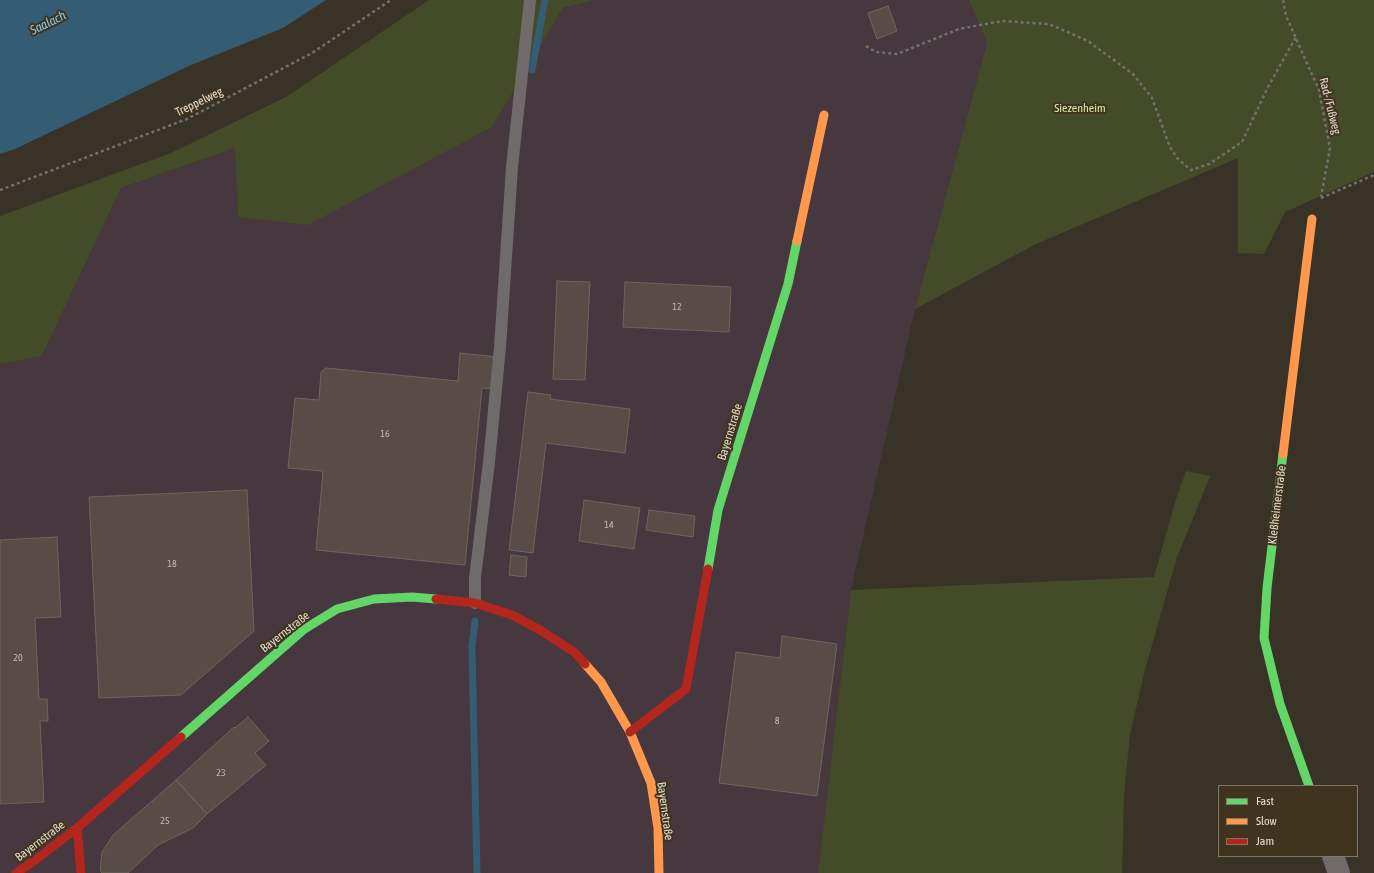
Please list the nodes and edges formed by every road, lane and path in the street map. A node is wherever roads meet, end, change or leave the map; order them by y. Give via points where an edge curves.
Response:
1 (391, 0) edge
2 (530, 0) edge
3 (1283, 0) edge
4 (1296, 37) junction
5 (866, 46) dead end
6 (824, 115) dead end
7 (1374, 174) edge
8 (0, 190) edge
9 (1321, 197) junction
10 (1312, 219) joint
11 (475, 603) junction
12 (630, 732) junction
13 (1308, 785) edge
14 (77, 828) junction
15 (1333, 857) edge
16 (16, 873) edge
17 (81, 873) edge
18 (659, 873) edge
19 (1339, 873) edge

1 - 8 path, Treppelweg via 312,53 187,119
2 - 11 lane via 512,167 500,347 475,578
3 - 4 path, Rad-/Fußweg via 1286,16
4 - 5 path via 1268,87 1242,142 1209,164 1190,170 1170,147 1152,98 1133,74 1088,41 1049,24 1002,21 959,29 897,54 876,52
4 - 9 path, Rad-/Fußweg via 1319,90 1330,148
6 - 12 street, Bayernstraße via 788,284 718,510 686,689
7 - 9 path
9 - 10 path, Rad-/Fußweg
10 - 13 street, Kleßheimerstraße via 1267,588 1264,638 1280,704
11 - 12 street, Bayernstraße via 512,615 574,652 601,682
11 - 14 street, Bayernstraße via 412,597 374,599 337,609 303,630
12 - 18 street, Bayernstraße via 650,783 658,828
14 - 16 street, Bayernstraße
14 - 17 street, Bayernstraße
15 - 19 street

